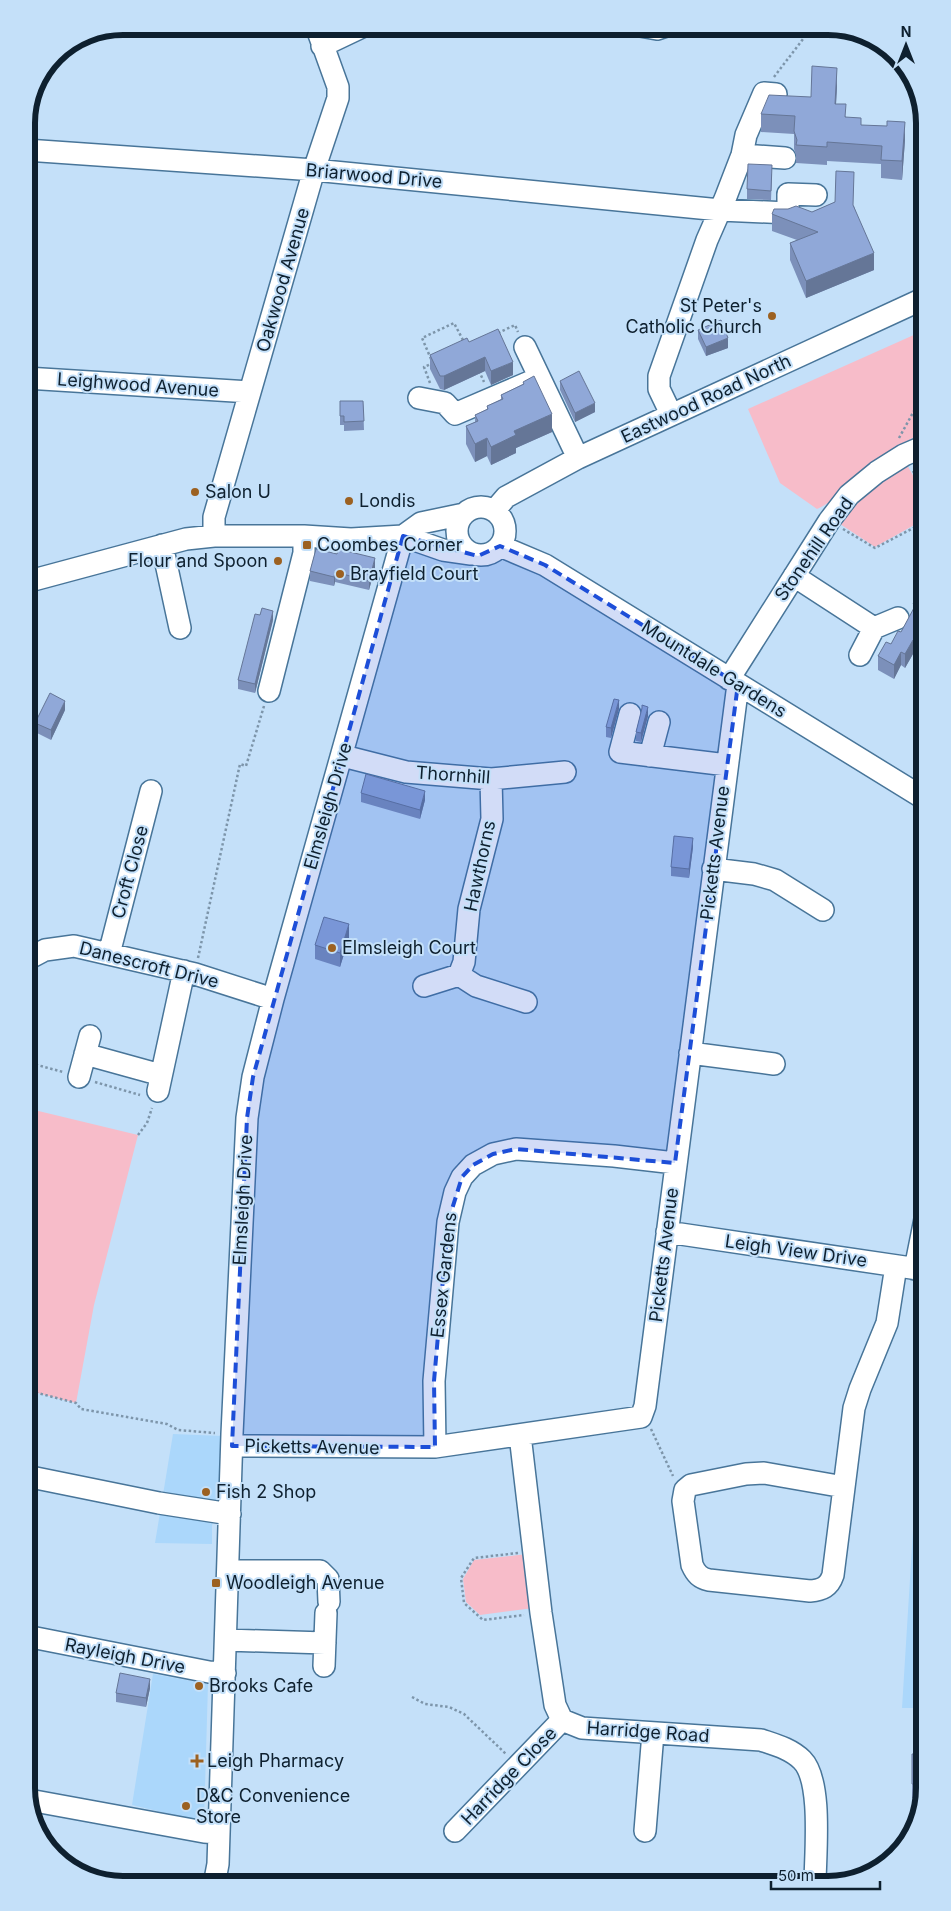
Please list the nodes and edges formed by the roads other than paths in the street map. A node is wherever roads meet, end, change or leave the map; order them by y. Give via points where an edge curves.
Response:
1 (319, 36) edge
2 (775, 86) road end
3 (35, 151) edge
4 (742, 155) junction
5 (785, 158) dead end
6 (314, 170) junction
7 (816, 195) dead end
8 (720, 210) junction
9 (916, 302) edge
10 (525, 347) road end
11 (539, 378) junction
12 (35, 379) edge
13 (250, 392) junction
14 (424, 398) road end
15 (672, 414) junction
16 (916, 450) edge
17 (578, 458) junction
18 (494, 511) junction
19 (464, 514) junction
20 (214, 536) junction
21 (304, 536) junction
22 (403, 536) junction
23 (162, 545) junction
24 (500, 546) junction
25 (471, 554) junction
26 (794, 576) junction
27 (35, 580) edge
28 (898, 618) dead end
29 (180, 628) dead end
30 (874, 628) junction
31 (860, 655) dead end
32 (733, 681) junction
33 (269, 690) road end
34 (630, 714) dead end
35 (659, 722) dead end
36 (343, 756) junction
37 (650, 756) junction
38 (727, 765) junction
39 (565, 772) dead end
40 (491, 779) junction
41 (151, 790) dead end
42 (916, 793) edge
43 (713, 869) junction
44 (824, 910) dead end
45 (109, 954) junction
46 (35, 956) edge
47 (190, 973) junction
48 (459, 975) junction
49 (424, 986) dead end
50 (273, 999) junction
51 (526, 1002) dead end
52 (690, 1053) junction
53 (774, 1064) dead end
54 (78, 1077) dead end
55 (675, 1163) junction
56 (667, 1232) junction
57 (916, 1253) edge
58 (912, 1268) edge
59 (520, 1435) junction
60 (232, 1440) junction
61 (435, 1447) junction
62 (35, 1478) edge
63 (844, 1487) junction
64 (230, 1514) junction
65 (229, 1571) junction
66 (35, 1638) edge
67 (226, 1640) junction
68 (325, 1644) junction
69 (324, 1666) dead end
70 (225, 1673) junction
71 (562, 1720) junction
72 (652, 1733) junction
73 (37, 1804) edge
74 (455, 1831) dead end
75 (645, 1831) dead end
76 (219, 1833) junction
77 (216, 1876) edge
78 (814, 1876) edge

1 - 6 street, Oakwood Avenue via 338,87 338,98
2 - 4 street via 764,93 746,136
3 - 6 street, Briarwood Drive
4 - 5 street
4 - 8 street
6 - 8 street, Briarwood Drive
6 - 13 street, Oakwood Avenue
7 - 8 street, Briarwood Drive via 788,194 788,213
8 - 15 street via 659,376 659,389
9 - 15 street, Eastwood Road North
10 - 11 street
11 - 14 street via 455,414 446,403
11 - 17 street
12 - 13 street, Leighwood Avenue
13 - 20 street, Oakwood Avenue via 214,517
15 - 17 street, Eastwood Road North
16 - 26 street, Stonehill Road via 877,472 849,495
17 - 18 street, Eastwood Road North via 506,497
18 - 19 street via 479,507
18 - 24 street via 504,524 504,539
19 - 22 street via 421,523
19 - 25 street via 459,520 457,535 459,543
20 - 21 street
20 - 23 street
21 - 22 street via 350,539
21 - 33 street via 304,552
22 - 25 street via 444,550
22 - 36 street, Elmsleigh Drive
23 - 27 street
23 - 29 street
24 - 25 street via 486,555
24 - 32 street, Mountdale Gardens via 545,565
26 - 30 street
26 - 32 street, Stonehill Road
28 - 30 street
30 - 31 street
32 - 38 street, Picketts Avenue
32 - 42 street, Mountdale Gardens
34 - 37 street via 620,752
35 - 37 street
36 - 40 street, Thornhill via 406,772
36 - 50 street, Elmsleigh Drive
37 - 38 street
38 - 43 street, Picketts Avenue
39 - 40 street, Thornhill
40 - 48 street, Hawthorns via 492,819 469,909 464,962
41 - 45 street, Croft Close
43 - 44 street via 775,880
43 - 52 street, Picketts Avenue
45 - 46 street, Danescroft Drive via 74,946 46,950
45 - 47 street, Danescroft Drive
47 - 50 street, Danescroft Drive
47 - 54 street via 160,1083 88,1045
48 - 49 street
48 - 51 street via 476,986
50 - 60 street, Elmsleigh Drive via 253,1078 247,1118
52 - 53 street
52 - 55 street, Picketts Avenue
55 - 56 street, Picketts Avenue
55 - 61 street, Essex Gardens via 516,1149 493,1154 473,1165 462,1178 450,1208 447,1232 434,1381
56 - 58 street, Leigh View Drive
56 - 59 street, Picketts Avenue via 641,1417
57 - 58 street
58 - 63 street via 854,1408
59 - 61 street, Picketts Avenue
59 - 71 street, Harridge Road via 541,1613 555,1704
60 - 61 street, Picketts Avenue
60 - 64 street, Elmsleigh Drive
62 - 64 street
63 - 63 street via 764,1473 696,1482 685,1490 684,1501 692,1565 696,1573 701,1578 810,1591 826,1587 833,1575
64 - 65 street, Elmsleigh Drive
65 - 67 street, Elmsleigh Drive
65 - 68 street via 320,1571 328,1579
66 - 70 street, Rayleigh Drive
67 - 68 street
67 - 70 street, Elmsleigh Drive
68 - 69 street
70 - 76 street, Elmsleigh Drive
71 - 72 street, Harridge Road via 582,1728
71 - 74 street, Harridge Close
72 - 75 street
72 - 78 street, Harridge Road via 761,1740 790,1750 803,1761 811,1773 815,1790
73 - 76 street
76 - 77 street, Elmsleigh Drive

